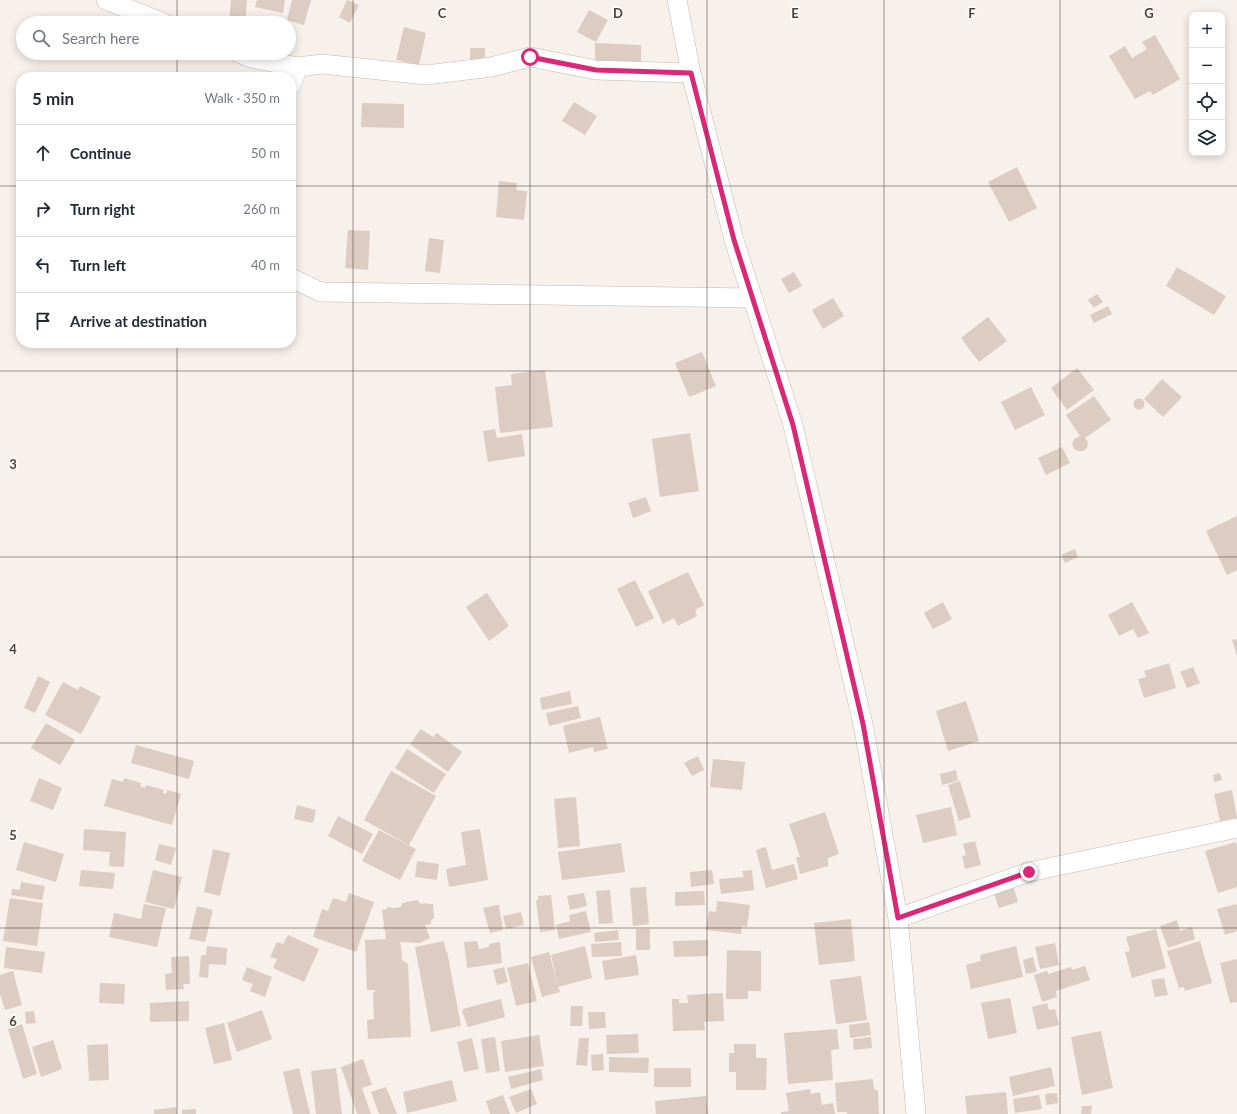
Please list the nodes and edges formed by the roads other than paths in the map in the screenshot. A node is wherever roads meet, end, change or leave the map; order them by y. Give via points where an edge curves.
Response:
1 (106, 0) edge
2 (677, 0) edge
3 (146, 16) edge
4 (261, 60) edge
5 (298, 67) junction
6 (296, 72) edge
7 (691, 73) junction
8 (296, 280) edge
9 (753, 298) junction
10 (1237, 828) edge
11 (898, 918) junction
12 (916, 1114) edge

1 - 3 street
2 - 7 street
4 - 5 street
5 - 6 street
5 - 7 street via 322,64 426,75 491,67 530,57 596,70
7 - 9 street via 734,240
8 - 9 street via 321,292
9 - 11 street via 793,425 863,724
10 - 11 street via 1029,872
11 - 12 street

